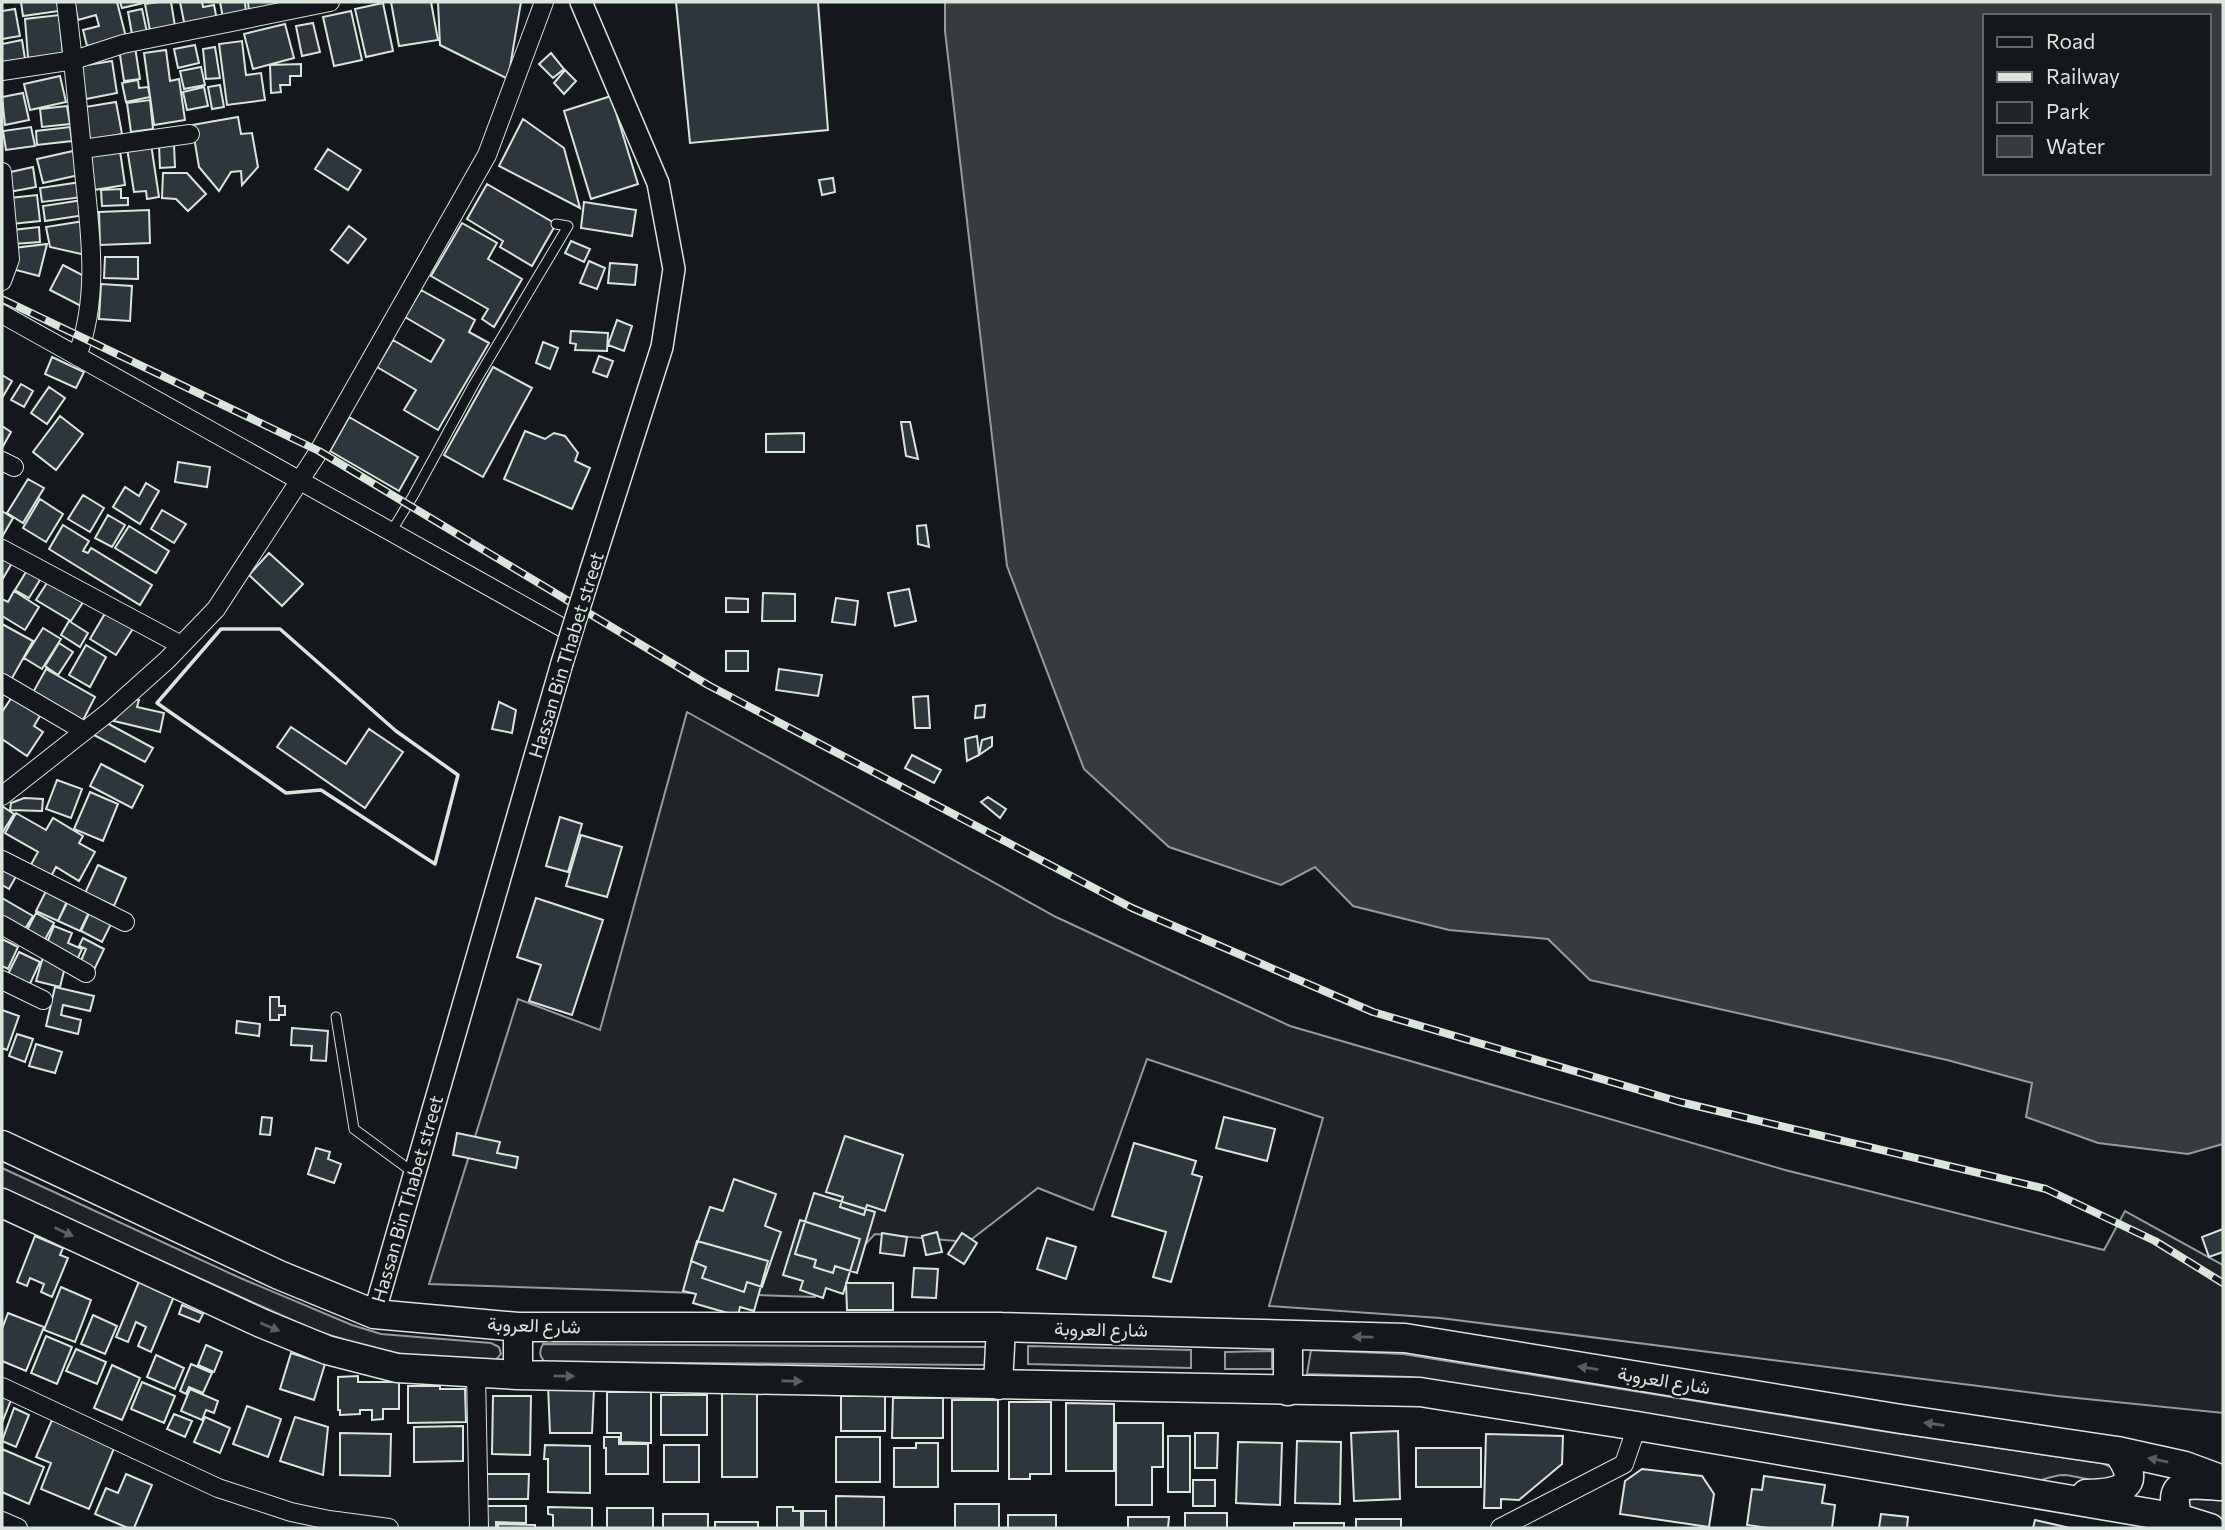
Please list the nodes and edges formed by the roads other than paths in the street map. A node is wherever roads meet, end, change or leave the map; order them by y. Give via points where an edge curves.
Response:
1 (66, 2) edge
2 (330, 2) edge
3 (544, 2) edge
4 (581, 2) edge
5 (74, 60) junction
6 (2, 71) edge
7 (190, 134) dead end
8 (82, 149) junction
9 (2, 172) edge
10 (556, 224) dead end
11 (2, 281) edge
12 (2, 314) edge
13 (77, 356) junction
14 (300, 480) junction
15 (391, 532) junction
16 (2, 549) edge
17 (572, 633) junction
18 (181, 645) junction
19 (2, 683) edge
20 (84, 731) junction
21 (2, 796) edge
22 (2, 860) edge
23 (125, 922) dead end
24 (2, 925) edge
25 (86, 973) dead end
26 (2, 980) edge
27 (43, 1000) dead end
28 (336, 1017) dead end
29 (2, 1145) edge
30 (414, 1173) junction
31 (2, 1203) edge
32 (374, 1314) junction
33 (518, 1326) junction
34 (1001, 1327) junction
35 (1288, 1336) junction
36 (476, 1373) junction
37 (518, 1375) junction
38 (998, 1385) junction
39 (2, 1387) edge
40 (1288, 1391) junction
41 (1637, 1426) junction
42 (2117, 1451) junction
43 (2223, 1480) edge
44 (2223, 1486) edge
45 (2055, 1497) junction
46 (2178, 1518) junction
47 (2, 1521) edge
48 (18, 1528) edge
49 (389, 1528) edge
50 (479, 1528) edge
51 (1500, 1528) edge
52 (2210, 1528) edge

1 - 5 street
2 - 5 street via 123,44
3 - 14 street via 487,155
4 - 17 street, Hassan Bin Thabet street, bridge via 658,183 674,270 662,347
5 - 6 street
5 - 8 street
7 - 8 street
8 - 13 street via 93,267 84,339
9 - 11 street via 10,260
10 - 15 lane via 568,226
12 - 13 street
13 - 14 street
14 - 15 street
14 - 18 street via 216,609
15 - 17 street
16 - 18 street
17 - 30 street, Hassan Bin Thabet street, bridge
18 - 20 street
19 - 20 street
20 - 21 street
22 - 23 street
24 - 25 street
26 - 27 street
28 - 30 lane via 354,1129
29 - 32 main road, شارع العروبة via 279,1275
30 - 32 street, Hassan Bin Thabet street
31 -> 36 main road via 327,1350 397,1367
32 - 33 main road, شارع العروبة
33 - 34 main road, شارع العروبة
33 - 37 main road
34 - 35 main road, شارع العروبة
34 - 38 main road
35 - 40 main road
42 -> 35 main road, شارع العروبة via 1405,1338
36 - 37 main road
36 - 50 street
37 -> 38 main road
38 - 40 main road
39 - 49 street via 230,1493 291,1512
40 - 41 main road via 1420,1392
41 - 45 main road
41 - 51 street via 1624,1464
43 -> 42 main road, شارع العروبة
42 - 45 main road via 2129,1466 2129,1479 2122,1489
44 - 46 main road via 2179,1488 2174,1496
45 - 46 main road
46 - 52 main road
47 - 48 street

